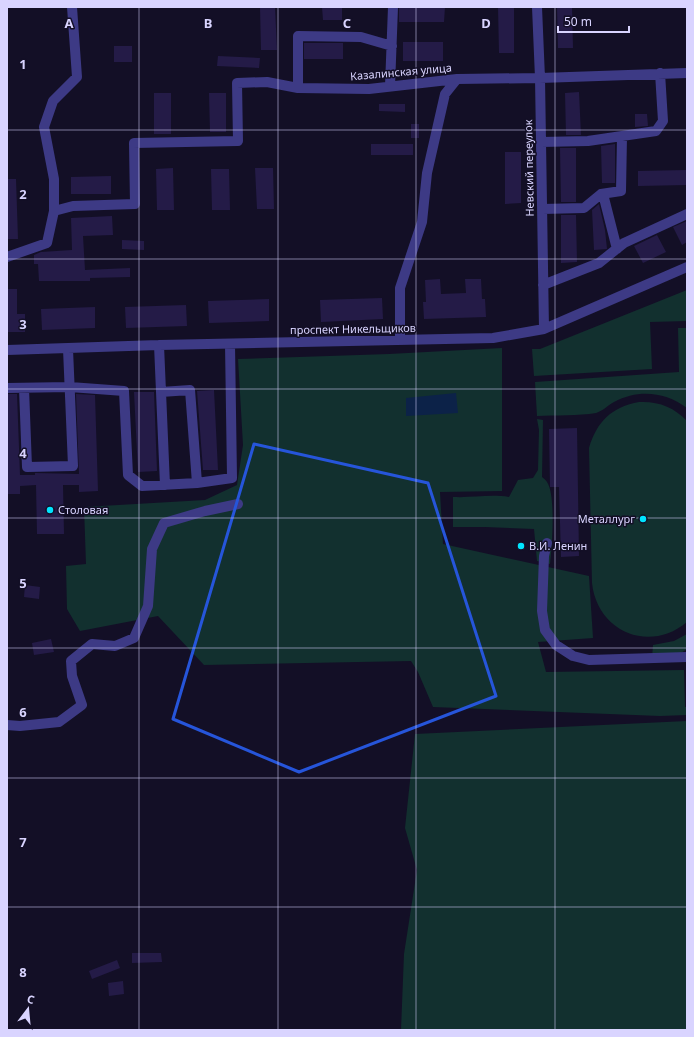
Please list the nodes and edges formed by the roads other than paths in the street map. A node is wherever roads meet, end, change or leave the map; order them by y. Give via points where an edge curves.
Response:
1 (72, 7) edge
2 (393, 7) edge
3 (537, 7) edge
4 (392, 46) junction
5 (687, 72) edge
6 (660, 74) junction
7 (540, 78) junction
8 (457, 79) junction
9 (390, 86) junction
10 (298, 88) junction
11 (622, 137) junction
12 (541, 142) junction
13 (603, 194) junction
14 (542, 209) junction
15 (54, 211) junction
16 (687, 214) edge
17 (617, 249) junction
18 (7, 257) edge
19 (687, 268) edge
20 (544, 285) junction
21 (544, 329) junction
22 (400, 340) junction
23 (230, 344) junction
24 (159, 345) junction
25 (68, 349) junction
26 (7, 350) edge
27 (70, 387) junction
28 (7, 388) edge
29 (24, 388) junction
30 (161, 392) junction
31 (197, 483) junction
32 (165, 485) junction
33 (238, 504) dead end
34 (547, 543) dead end
35 (687, 657) edge
36 (7, 725) edge

1 - 15 street via 77,77 54,101 44,127 54,179
2 - 4 street
3 - 7 street, Невский переулок
4 - 9 street
4 - 10 street via 361,37 298,36
5 - 6 street, Казалинская улица
6 - 7 street, Казалинская улица
6 - 11 street via 663,121 656,131
7 - 8 street, Казалинская улица
7 - 12 street, Невский переулок
8 - 9 street, Казалинская улица
8 - 22 street via 446,94 427,173 422,222 400,288
9 - 10 street, Казалинская улица via 369,89
10 - 15 street, Казалинская улица via 267,82 237,83 238,141 134,144 135,204 73,206
11 - 12 street
11 - 13 street via 621,191
12 - 14 street, Невский переулок
13 - 14 street via 584,208
13 - 17 street
14 - 20 street, Невский переулок
15 - 18 street via 46,243
16 - 17 street via 624,243
17 - 20 street via 599,263
19 - 21 street, проспект Никельщиков
20 - 21 street, Невский переулок
21 - 22 street, проспект Никельщиков via 493,338
22 - 23 street, проспект Никельщиков
23 - 24 street, проспект Никельщиков
23 - 31 street via 232,478
24 - 25 street, проспект Никельщиков
24 - 30 street
25 - 26 street, проспект Никельщиков
25 - 27 street
27 - 29 street
27 - 29 street via 73,466 27,467
27 - 32 street via 124,391 128,475 142,486
28 - 29 street
30 - 31 street via 190,390
30 - 32 street
31 - 32 street
33 - 36 street via 164,523 152,549 148,606 134,638 114,646 92,644 71,661 72,676 82,706 59,722
34 - 35 street via 544,556 542,611 545,630 556,645 573,656 589,660

